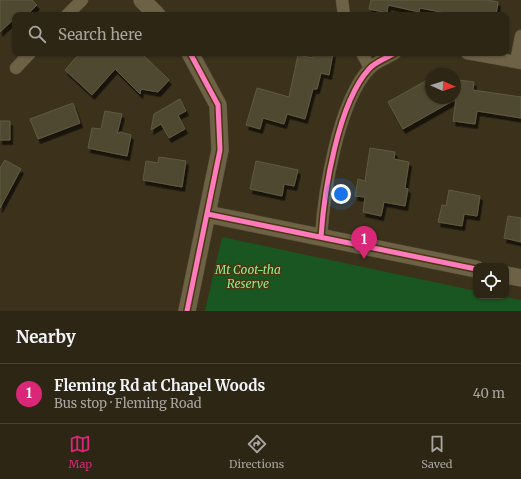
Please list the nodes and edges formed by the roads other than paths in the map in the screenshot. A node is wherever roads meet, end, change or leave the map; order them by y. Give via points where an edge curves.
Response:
1 (82, 0) edge
2 (142, 0) edge
3 (342, 0) edge
4 (70, 12) edge
5 (154, 12) edge
6 (344, 12) edge
7 (521, 36) edge
8 (27, 56) edge
9 (192, 56) edge
10 (364, 56) edge
11 (390, 56) edge
12 (484, 56) edge
13 (518, 62) edge
14 (16, 68) dead end
15 (370, 68) junction
16 (207, 214) junction
17 (321, 237) junction
18 (473, 268) edge
19 (509, 276) edge
20 (521, 278) edge
21 (187, 311) edge

1 - 4 street
2 - 5 street
3 - 6 street
7 - 13 street
8 - 14 street
9 - 16 street via 218,105 220,150
10 - 15 street
11 - 15 street
12 - 13 street
15 - 17 street via 354,91 342,120 323,204
16 - 17 street
16 - 21 street
17 - 18 street
19 - 20 street

